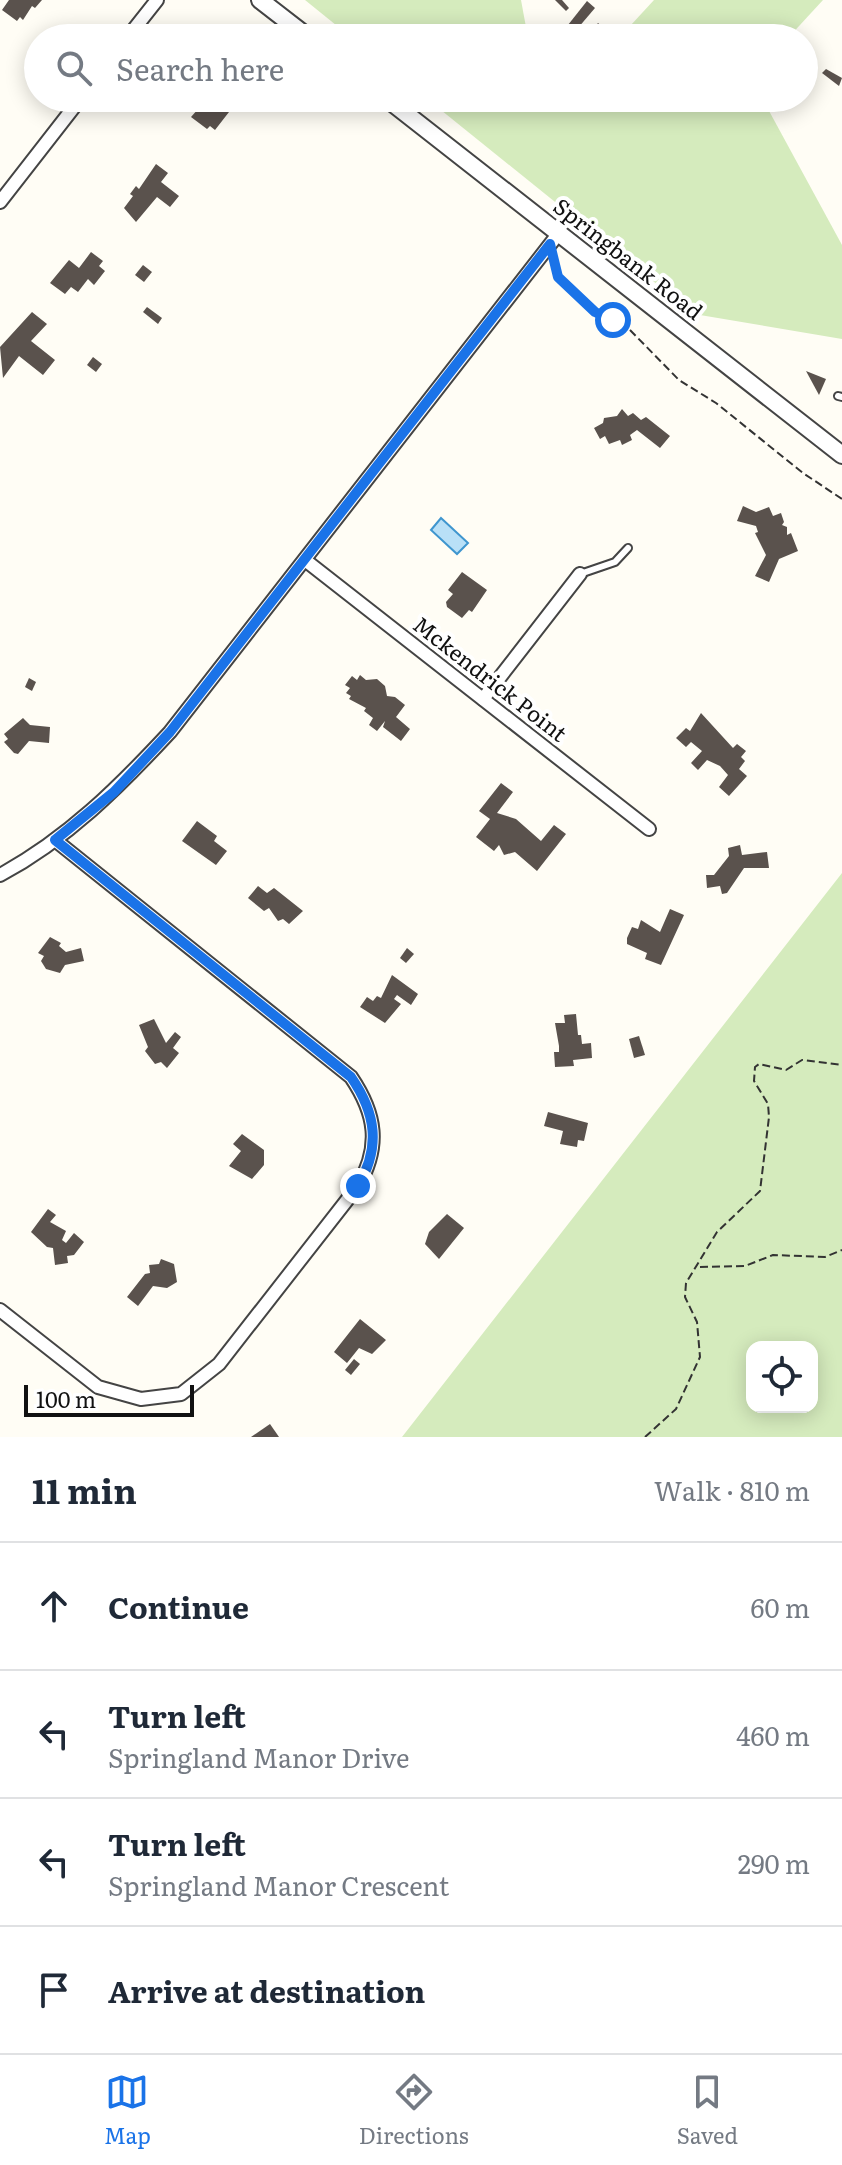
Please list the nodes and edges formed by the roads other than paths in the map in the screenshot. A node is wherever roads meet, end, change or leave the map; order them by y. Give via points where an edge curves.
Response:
1 (157, 0) edge
2 (260, 0) edge
3 (138, 24) edge
4 (291, 24) edge
5 (70, 112) edge
6 (403, 112) edge
7 (0, 202) edge
8 (555, 238) junction
9 (842, 455) edge
10 (628, 548) dead end
11 (305, 560) junction
12 (580, 574) joint
13 (483, 699) junction
14 (649, 829) dead end
15 (55, 840) junction
16 (0, 875) edge
17 (0, 1310) edge

1 - 3 street
2 - 4 street
5 - 7 street
6 - 8 street, Springbank Road
8 - 9 street, Springbank Road
8 - 11 street
10 - 12 lane via 615,562
11 - 13 street, Mckendrick Point
11 - 15 street via 170,732 114,792
12 - 13 street
13 - 14 street, Mckendrick Point
15 - 16 street
15 - 17 street via 351,1077 371,1112 373,1155 358,1186 219,1364 181,1394 141,1399 98,1387

